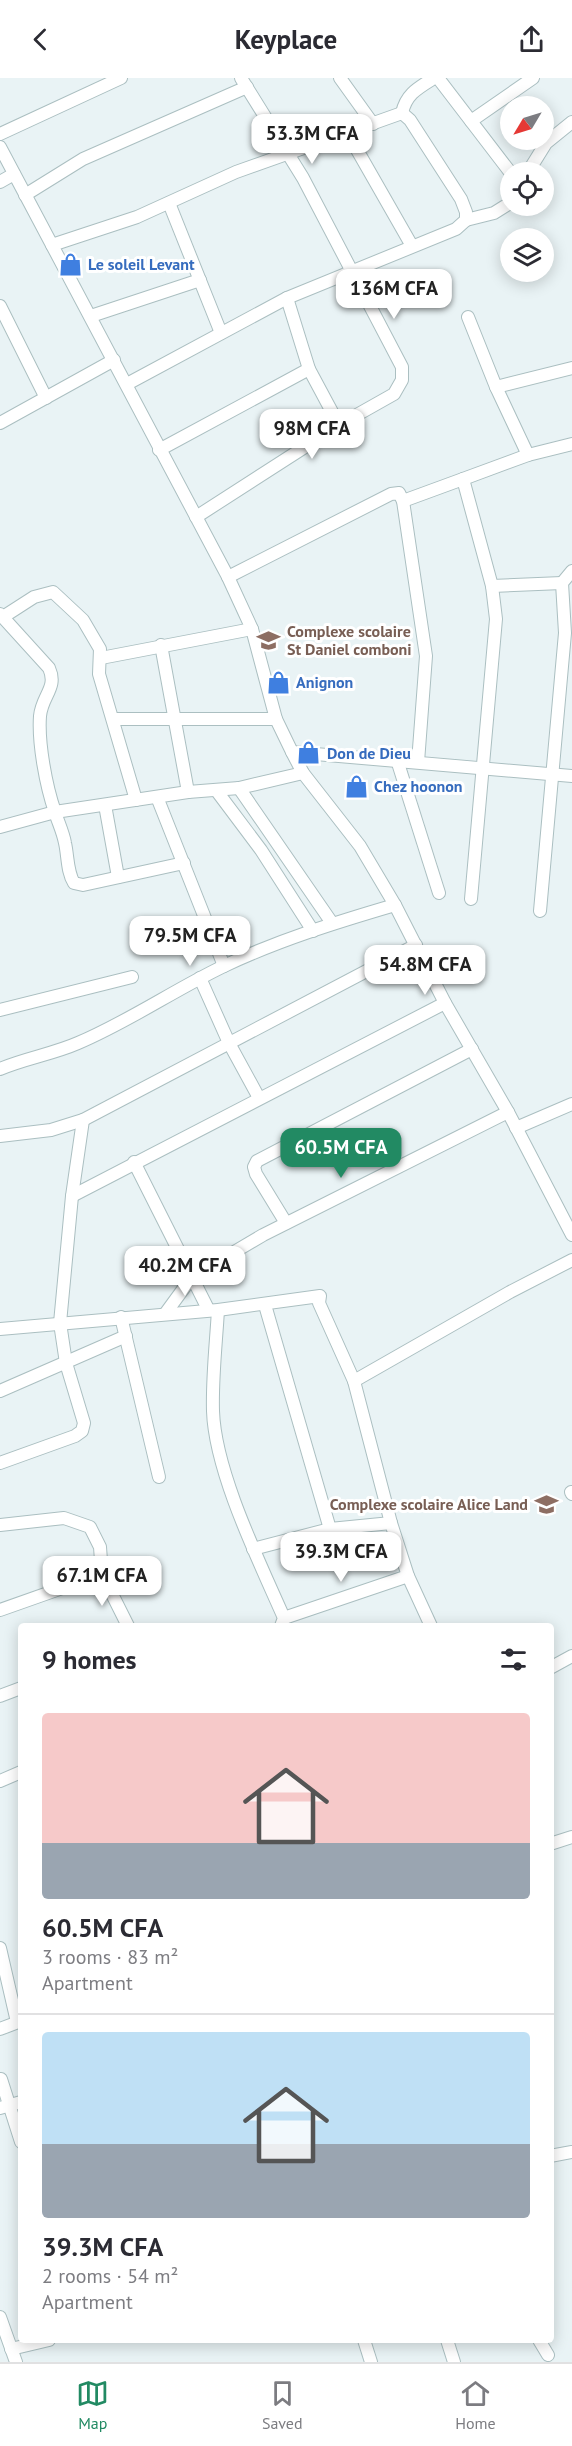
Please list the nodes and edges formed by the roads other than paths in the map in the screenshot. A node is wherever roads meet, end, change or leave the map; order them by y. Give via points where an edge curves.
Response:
1 (121, 78) edge
2 (340, 78) edge
3 (436, 78) edge
4 (533, 78) edge
5 (244, 83) edge
6 (402, 113) junction
7 (471, 122) junction
8 (572, 123) edge
9 (373, 124) junction
10 (0, 134) edge
11 (348, 134) junction
12 (0, 147) edge
13 (289, 155) junction
14 (502, 162) edge
15 (534, 162) edge
16 (14, 174) junction
17 (0, 182) edge
18 (25, 195) junction
19 (169, 203) junction
20 (500, 209) edge
21 (466, 220) junction
22 (52, 245) junction
23 (412, 246) junction
24 (350, 270) junction
25 (200, 280) junction
26 (287, 298) junction
27 (0, 306) edge
28 (91, 316) junction
29 (468, 317) dead end
30 (220, 333) junction
31 (114, 360) junction
32 (572, 368) edge
33 (309, 369) junction
34 (127, 384) junction
35 (496, 387) junction
36 (46, 398) junction
37 (0, 423) edge
38 (339, 425) junction
39 (572, 444) edge
40 (159, 450) junction
41 (528, 454) junction
42 (463, 479) junction
43 (403, 501) junction
44 (196, 517) junction
45 (572, 571) edge
46 (228, 577) junction
47 (562, 583) junction
48 (492, 586) junction
49 (572, 596) edge
50 (1, 616) edge
51 (252, 629) junction
52 (161, 645) junction
53 (101, 658) junction
54 (176, 718) junction
55 (113, 719) junction
56 (276, 719) junction
57 (292, 752) junction
58 (397, 760) junction
59 (418, 762) junction
60 (482, 766) junction
61 (303, 773) junction
62 (551, 773) junction
63 (572, 776) edge
64 (239, 788) junction
65 (216, 790) junction
66 (188, 792) junction
67 (157, 797) junction
68 (136, 800) junction
69 (105, 805) junction
70 (55, 812) junction
71 (0, 827) edge
72 (184, 862) junction
73 (118, 877) junction
74 (439, 893) dead end
75 (471, 899) dead end
76 (395, 904) junction
77 (540, 911) dead end
78 (332, 923) junction
79 (313, 931) junction
80 (416, 945) junction
81 (224, 966) junction
82 (132, 976) dead end
83 (200, 978) junction
84 (446, 1003) junction
85 (0, 1010) edge
86 (229, 1043) junction
87 (472, 1049) junction
88 (0, 1069) edge
89 (259, 1098) junction
90 (572, 1104) edge
91 (508, 1112) junction
92 (83, 1120) junction
93 (516, 1128) junction
94 (1, 1137) edge
95 (134, 1162) junction
96 (72, 1196) junction
97 (286, 1223) junction
98 (572, 1235) edge
99 (572, 1260) edge
100 (192, 1277) junction
101 (265, 1305) junction
102 (213, 1310) junction
103 (165, 1314) junction
104 (122, 1317) junction
105 (60, 1323) junction
106 (0, 1329) edge
107 (126, 1336) junction
108 (66, 1363) junction
109 (354, 1381) junction
110 (0, 1391) edge
111 (0, 1463) edge
112 (159, 1477) dead end
113 (392, 1523) junction
114 (0, 1526) edge
115 (330, 1530) junction
116 (253, 1549) junction
117 (102, 1574) junction
118 (408, 1576) junction
119 (0, 1610) edge
120 (282, 1622) edge
121 (126, 1623) edge
122 (430, 1623) edge
123 (572, 1656) edge
124 (554, 1666) edge
125 (18, 1689) edge
126 (0, 1696) edge
127 (18, 1773) edge
128 (0, 1780) edge
129 (572, 1837) edge
130 (554, 1843) edge
131 (0, 1948) edge
132 (18, 2017) edge
133 (18, 2021) edge
134 (0, 2029) edge
135 (1, 2079) edge
136 (10, 2105) edge
137 (18, 2132) edge
138 (572, 2152) edge
139 (554, 2155) edge
140 (0, 2317) edge
141 (37, 2343) edge
142 (365, 2343) edge
143 (448, 2343) edge
144 (541, 2343) edge
145 (11, 2349) junction
146 (548, 2355) dead end
147 (16, 2362) edge
148 (370, 2362) edge
149 (454, 2362) edge

1 - 10 street
2 - 9 street
3 - 6 street via 410,94
3 - 7 street
4 - 7 street
5 - 13 street
5 - 18 street via 83,159
6 - 9 street
6 - 21 street via 461,199
7 - 14 street
8 - 15 street via 546,143
9 - 11 street
11 - 13 street
11 - 23 street
12 - 16 street
13 - 19 street via 236,172
13 - 24 street
16 - 17 street
16 - 18 street
18 - 22 street
19 - 22 street
19 - 25 street
20 - 21 street
21 - 23 street via 456,229
22 - 28 street
23 - 24 street
24 - 26 street
24 - 38 street via 402,367 402,380 394,394
25 - 28 street
25 - 30 street
26 - 30 street
26 - 33 street
27 - 36 street
28 - 31 street
29 - 35 street
30 - 34 street
31 - 34 street
31 - 36 street
32 - 35 street
33 - 38 street
33 - 40 street
34 - 40 street
35 - 41 street
36 - 37 street
38 - 44 street
39 - 41 street
40 - 44 street
41 - 42 street
42 - 43 street
42 - 48 street
43 - 46 street via 399,493 391,494
43 - 59 street via 425,646
44 - 46 street
45 - 47 street
46 - 51 street
47 - 48 street
47 - 49 street
47 - 62 street via 565,633
48 - 60 street via 496,619
50 - 53 street via 34,597 53,592 82,620 100,649
50 - 70 street via 53,676 40,717
51 - 52 street
51 - 56 street
52 - 53 street
52 - 54 street
53 - 55 street via 99,674
54 - 55 street
54 - 56 street
54 - 66 street
55 - 68 street
56 - 57 street
57 - 58 street
57 - 61 street
58 - 59 street
58 - 74 street
59 - 60 street
60 - 62 street
60 - 75 street
61 - 64 street
61 - 76 street via 360,846
62 - 63 street
62 - 77 street
64 - 65 street
64 - 78 street
65 - 66 street
65 - 79 street via 261,850
66 - 67 street
67 - 68 street
67 - 72 street
68 - 69 street
69 - 70 street
69 - 73 street
70 - 71 street
70 - 73 street via 70,877 75,883 83,885
72 - 73 street
72 - 81 street
76 - 78 street
76 - 80 street
78 - 79 street
79 - 81 street
80 - 84 street
80 - 86 street
81 - 83 street
82 - 85 street
83 - 86 street
83 - 88 street via 78,1044
84 - 87 street
84 - 89 street
86 - 89 street
86 - 92 street
87 - 91 street
87 - 97 street via 257,1161 256,1174
89 - 95 street
90 - 93 street
91 - 93 street
91 - 97 street
92 - 94 street via 51,1130
92 - 96 street
93 - 98 street
95 - 96 street
95 - 100 street
96 - 105 street
97 - 100 street
99 - 109 street
100 - 102 street
100 - 103 street
101 - 102 street
101 - 109 street via 320,1296 319,1303
101 - 115 street
102 - 103 street
102 - 116 street via 213,1412 226,1472
103 - 104 street
104 - 105 street
104 - 107 street
105 - 106 street
105 - 108 street
107 - 108 street
107 - 112 street
108 - 110 street
108 - 111 street via 84,1423 82,1431
109 - 113 street
113 - 115 street
113 - 118 street
114 - 117 street via 64,1518 90,1527 100,1547
115 - 116 street
116 - 120 street
117 - 119 street
117 - 121 street
118 - 120 street
118 - 122 street
123 - 124 street
125 - 126 street
127 - 128 street
129 - 130 street
131 - 132 street
133 - 134 street
135 - 136 street
136 - 137 street
138 - 139 street
140 - 145 street
141 - 145 street
142 - 148 street
143 - 149 street
144 - 146 street
145 - 147 street

